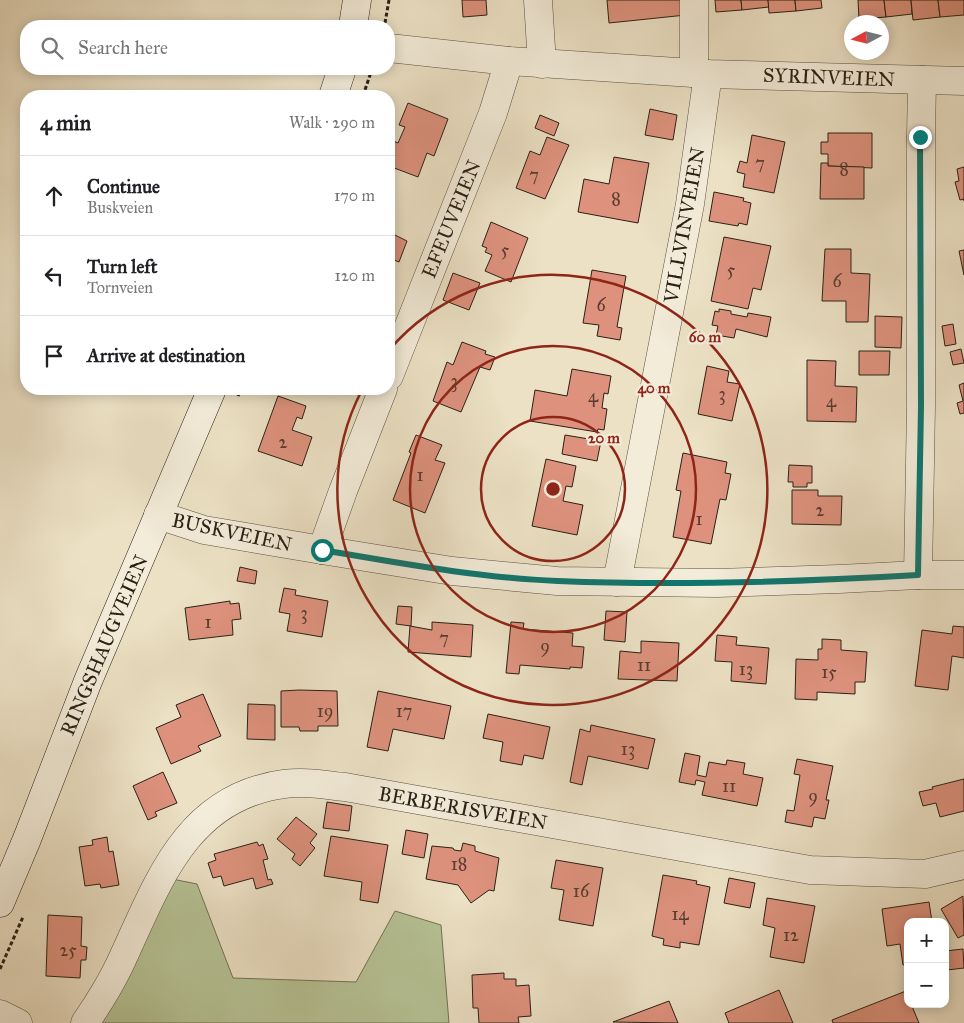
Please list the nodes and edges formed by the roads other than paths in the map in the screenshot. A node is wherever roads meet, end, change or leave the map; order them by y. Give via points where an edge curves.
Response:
1 (357, 0) edge
2 (538, 0) edge
3 (694, 0) edge
4 (353, 20) edge
5 (395, 49) edge
6 (509, 62) junction
7 (542, 64) junction
8 (701, 73) junction
9 (340, 75) edge
10 (922, 80) junction
11 (964, 80) edge
12 (335, 90) edge
13 (395, 361) edge
14 (209, 395) edge
15 (382, 395) edge
16 (158, 516) junction
17 (322, 550) junction
18 (918, 575) junction
19 (964, 575) edge
20 (617, 582) junction
21 (964, 865) edge
22 (0, 903) edge
23 (0, 1014) edge
24 (18, 1023) edge
25 (85, 1023) edge

1 - 4 street
2 - 7 street
3 - 8 street
5 - 6 street, SYRINVEIEN
6 - 7 street, SYRINVEIEN
6 - 13 street, EFEUVEIEN via 493,113
7 - 8 street, SYRINVEIEN
8 - 10 street, SYRINVEIEN
8 - 20 street, VILLVINVEIEN via 690,204
9 - 12 street
10 - 11 street, SYRINVEIEN
10 - 18 street
14 - 16 street, RINGSHAUGVEIEN
15 - 17 street
16 - 17 street, BUSKVEIEN via 204,530
16 - 22 street, RINGSHAUGVEIEN
17 - 20 street, BUSKVEIEN via 452,571 557,581
18 - 19 street, BUSKVEIEN
18 - 20 street, BUSKVEIEN via 717,583
21 - 25 street, BERBERISVEIEN via 925,874 810,870 345,787 286,783 233,799 206,817 179,848 148,902 119,966
23 - 24 street

